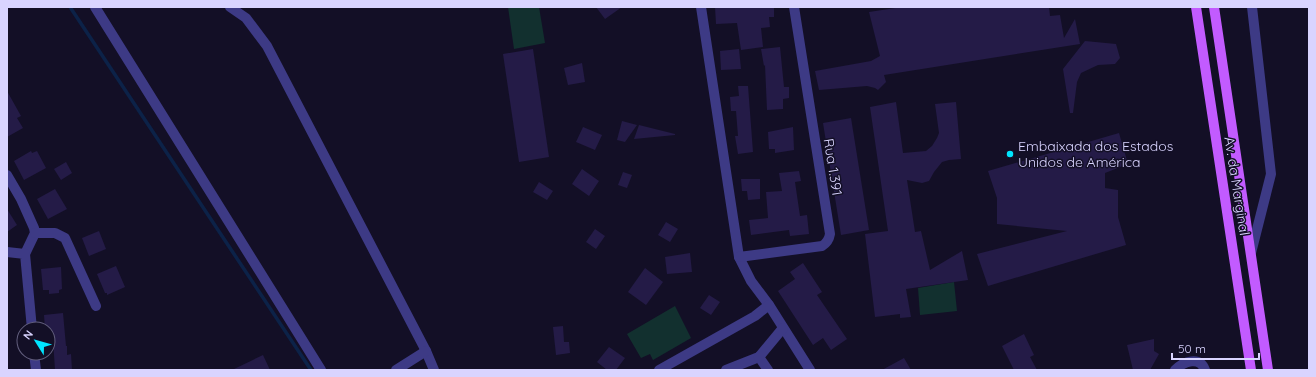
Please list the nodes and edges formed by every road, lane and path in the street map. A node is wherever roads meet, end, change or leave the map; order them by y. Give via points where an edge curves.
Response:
1 (95, 7) edge
2 (230, 7) edge
3 (701, 7) edge
4 (794, 7) edge
5 (1196, 7) edge
6 (1214, 7) edge
7 (1252, 7) edge
8 (7, 175) edge
9 (35, 233) junction
10 (7, 252) edge
11 (25, 254) junction
12 (1251, 254) junction
13 (739, 257) junction
14 (769, 305) junction
15 (96, 306) dead end
16 (31, 321) edge
17 (783, 328) junction
18 (426, 351) junction
19 (759, 357) junction
20 (321, 370) edge
21 (396, 370) edge
22 (434, 370) edge
23 (659, 370) edge
24 (726, 370) edge
25 (768, 370) edge
26 (810, 370) edge
27 (1175, 370) edge
28 (1205, 370) edge
29 (1251, 370) edge
30 (1268, 370) edge

1 - 20 street
2 - 18 street via 246,18 267,46
3 - 13 street
4 - 13 street, Rua 1.391 via 829,239 822,246
5 - 29 main road, Av. da Marginal
6 - 12 main road, Av. da Marginal
7 - 12 street via 1271,174
8 - 9 street via 32,222
9 - 11 street
9 - 15 street via 55,233 65,238
10 - 11 street
11 - 16 street
12 - 30 main road, Av. da Marginal
13 - 14 street via 751,281
14 - 17 street
14 - 23 street via 755,316
17 - 19 street
17 - 26 street
18 - 21 street
18 - 22 street
19 - 24 street
19 - 25 street
27 - 28 street via 1193,361 1200,362

